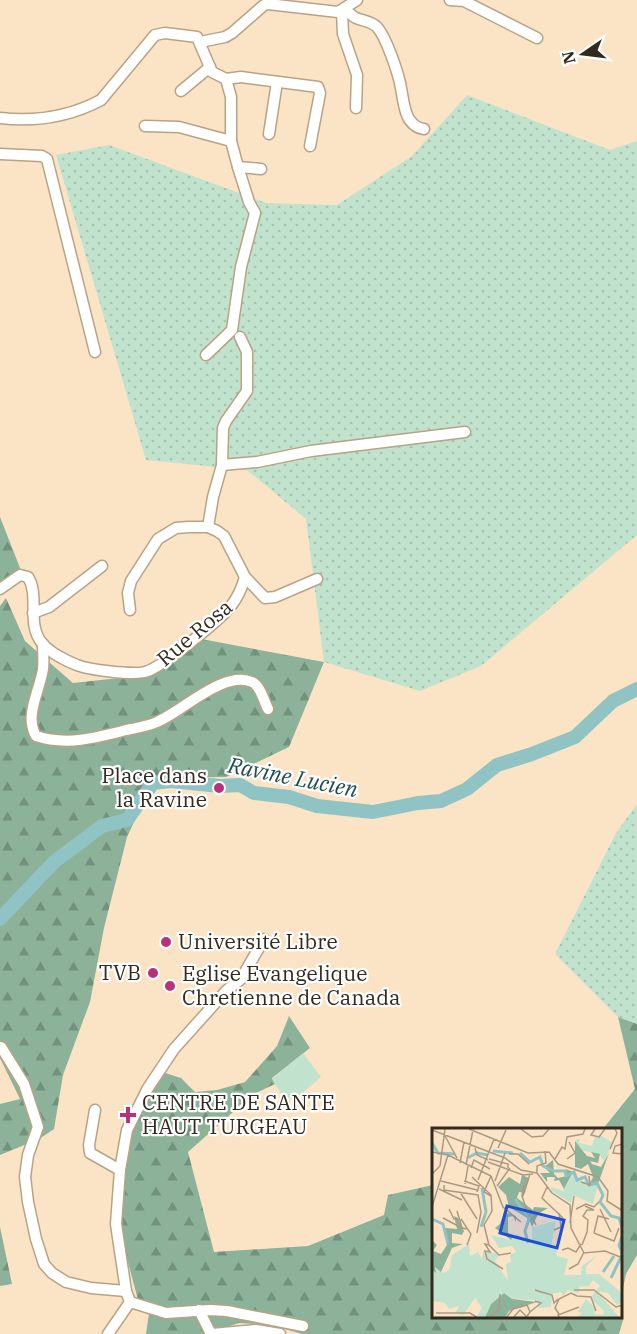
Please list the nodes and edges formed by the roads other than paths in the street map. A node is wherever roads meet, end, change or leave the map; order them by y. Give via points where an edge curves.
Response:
1 (357, 0) edge
2 (450, 0) edge
3 (343, 10) junction
4 (537, 38) dead end
5 (200, 42) junction
6 (210, 68) junction
7 (226, 79) junction
8 (277, 82) junction
9 (181, 91) dead end
10 (356, 108) dead end
11 (0, 118) edge
12 (145, 126) dead end
13 (424, 129) dead end
14 (269, 134) dead end
15 (231, 141) junction
16 (310, 146) dead end
17 (0, 153) edge
18 (238, 167) junction
19 (261, 169) dead end
20 (240, 337) dead end
21 (95, 352) dead end
22 (206, 355) dead end
23 (465, 432) dead end
24 (222, 465) junction
25 (208, 527) junction
26 (102, 566) dead end
27 (246, 577) junction
28 (316, 579) dead end
29 (0, 589) edge
30 (130, 610) dead end
31 (33, 613) junction
32 (43, 644) junction
33 (268, 709) dead end
34 (264, 939) dead end
35 (1, 1047) edge
36 (95, 1110) dead end
37 (120, 1170) junction
38 (128, 1296) junction
39 (199, 1310) junction
40 (303, 1326) dead end
41 (108, 1334) edge
42 (212, 1334) edge
43 (280, 1334) edge

1 - 3 street
2 - 4 street via 464,1
3 - 5 street via 272,3 264,5 225,38
3 - 10 street via 344,34 357,75
3 - 13 street via 372,24 381,33 400,82 404,109 410,121
5 - 6 street
5 - 11 street via 192,36 158,34 101,100 44,120
6 - 7 street
6 - 9 street
7 - 8 street via 241,76
7 - 15 street via 231,98
8 - 14 street
8 - 16 street via 318,87
12 - 15 street via 179,127
15 - 18 street
17 - 21 street via 47,159
18 - 19 street
18 - 22 street via 255,213 241,267 232,330
20 - 24 street via 247,352 247,391 223,428
23 - 24 street
24 - 25 street
25 - 27 street, Rue Rosa via 224,536
25 - 30 street via 176,528 158,538 131,582
26 - 31 street via 49,607
27 - 28 street via 265,598
27 - 32 street, Rue Rosa via 230,608 165,663 144,673 78,666
29 - 31 street via 20,576 28,577
31 - 32 street
32 - 33 street via 43,669 31,718 36,736 49,740 78,741 155,723 236,680 256,684
34 - 37 street via 241,979 174,1048 148,1088 127,1130
35 - 38 street via 24,1084 38,1127 24,1177 44,1264 66,1282
36 - 37 street via 90,1153
37 - 38 street via 117,1224
38 - 39 street via 165,1313
38 - 41 street
39 - 40 street via 227,1311
39 - 42 street
42 - 43 street via 256,1330

